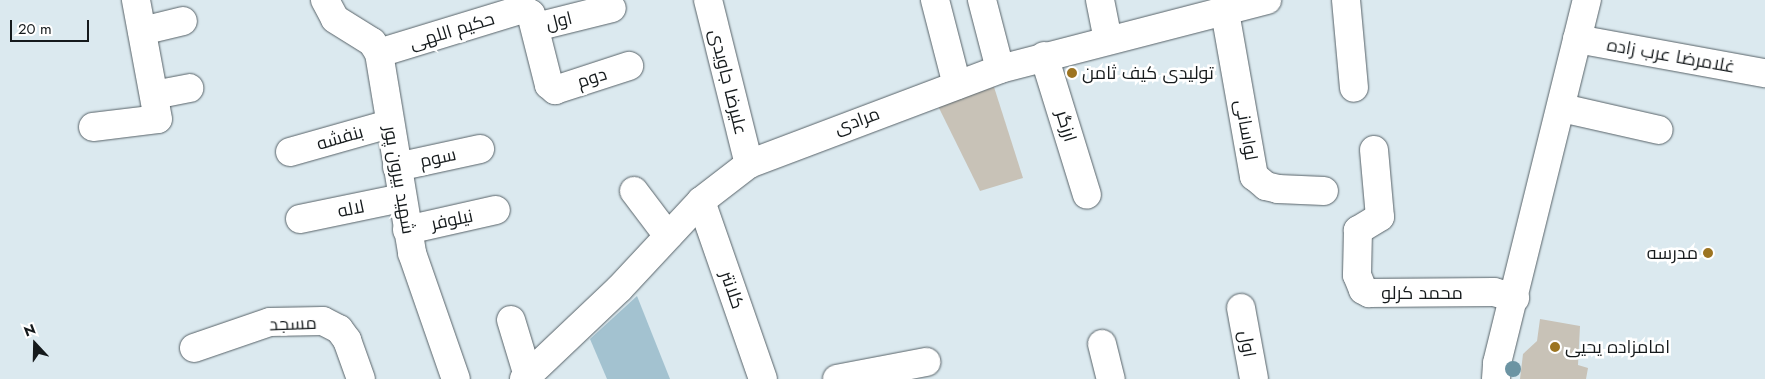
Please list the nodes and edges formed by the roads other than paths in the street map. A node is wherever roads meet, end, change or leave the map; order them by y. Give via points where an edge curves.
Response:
1 (136, 0) edge
2 (325, 0) edge
3 (708, 0) edge
4 (935, 0) edge
5 (982, 0) edge
6 (1100, 0) edge
7 (1267, 0) edge
8 (1346, 0) edge
9 (1587, 0) edge
10 (612, 8) dead end
11 (475, 11) edge
12 (1224, 12) junction
13 (183, 21) dead end
14 (536, 27) junction
15 (142, 31) junction
16 (1577, 39) junction
17 (1108, 40) junction
18 (379, 53) junction
19 (1044, 56) junction
20 (629, 66) dead end
21 (1000, 69) junction
22 (1765, 73) edge
23 (957, 85) junction
24 (189, 88) dead end
25 (1354, 88) dead end
26 (555, 90) joint
27 (1562, 108) junction
28 (158, 116) junction
29 (389, 124) junction
30 (93, 127) dead end
31 (1659, 130) dead end
32 (480, 149) dead end
33 (1374, 150) dead end
34 (290, 152) dead end
35 (749, 164) junction
36 (397, 167) junction
37 (634, 191) dead end
38 (1324, 191) dead end
39 (1088, 195) dead end
40 (402, 198) junction
41 (701, 200) junction
42 (496, 210) dead end
43 (300, 219) dead end
44 (407, 230) junction
45 (668, 236) junction
46 (1515, 298) junction
47 (1241, 308) dead end
48 (510, 320) dead end
49 (1102, 344) dead end
50 (194, 348) dead end
51 (926, 362) dead end
52 (526, 378) edge
53 (362, 379) edge
54 (456, 379) edge
55 (763, 379) edge
56 (837, 379) edge
57 (1111, 379) edge
58 (1254, 379) edge
59 (1496, 379) edge

1 - 15 street
2 - 18 street via 335,19 372,42
3 - 35 street, علیرضا جاویدی
4 - 23 street
5 - 21 street
6 - 17 street
7 - 12 street, مرادی
8 - 25 street
9 - 16 street
10 - 14 street, اول
11 - 14 street, حکیم اللهی via 523,9 531,14
11 - 18 street, حکیم اللهی
12 - 17 street, مرادی
12 - 38 street, لواسانی via 1254,176 1266,186 1278,189
13 - 15 street
14 - 26 street, حکیم اللهی via 549,85
15 - 28 street
16 - 22 street, غلامرضا عرب زاده
16 - 27 street
17 - 19 street, مرادی
18 - 29 street, شهید بیرون پور
19 - 21 street, مرادی
19 - 39 street, ارزگر
20 - 26 street, دوم
21 - 23 street, مرادی
23 - 35 street, مرادی
24 - 28 street
27 - 31 street
27 - 46 street
28 - 30 street
29 - 34 street, بنفشه
29 - 36 street, شهید بیرون پور
32 - 36 street, سوم
33 - 46 street, محمد کرلو via 1380,216 1358,230 1357,275 1363,290 1369,293 1494,292
35 - 41 street, مرادی
36 - 40 street, شهید بیرون پور
37 - 45 street
40 - 43 street, لاله
40 - 44 street, شهید بیرون پور
41 - 45 street, مرادی
41 - 55 street, کلانتر
42 - 44 street, نیلوفر
44 - 54 street, شهید بیرون پور via 418,276
45 - 52 street, مرادی via 619,290
46 - 59 street via 1497,363
47 - 58 street, اول
48 - 52 street
49 - 57 street
50 - 53 street, مسجد via 270,322 323,321 339,329 347,340
51 - 56 street

